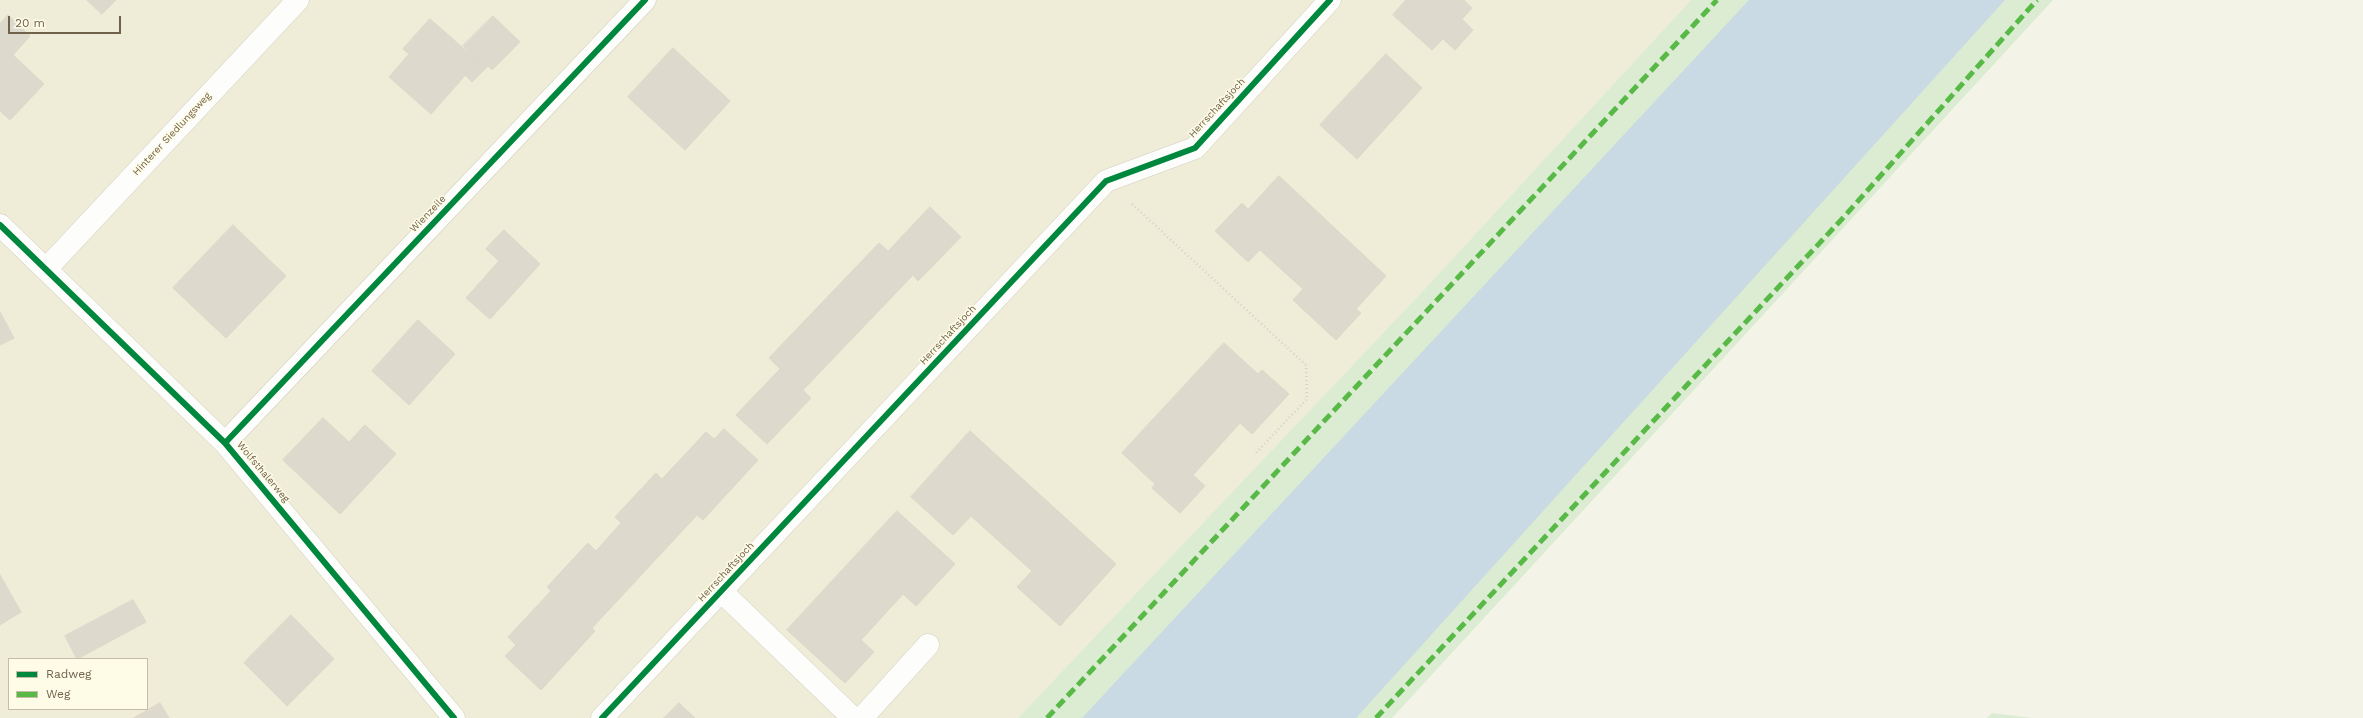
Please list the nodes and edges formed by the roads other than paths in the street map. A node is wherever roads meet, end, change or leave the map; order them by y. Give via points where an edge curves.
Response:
1 (298, 0) edge
2 (645, 0) edge
3 (1330, 0) edge
4 (0, 225) edge
5 (47, 268) junction
6 (225, 443) junction
7 (722, 591) junction
8 (928, 645) dead end
9 (454, 718) edge
10 (602, 718) edge
11 (853, 718) edge
12 (862, 718) edge

1 - 5 street, Hinterer Siedlungsweg
2 - 6 street, Wienzeile
3 - 7 street, Herrschaftsjoch via 1195,148 1106,181
4 - 5 street, Wolfsthalerweg
5 - 6 street, Wolfsthalerweg
6 - 9 street, Wolfsthalerweg
7 - 10 street, Herrschaftsjoch
7 - 11 street
8 - 12 street

